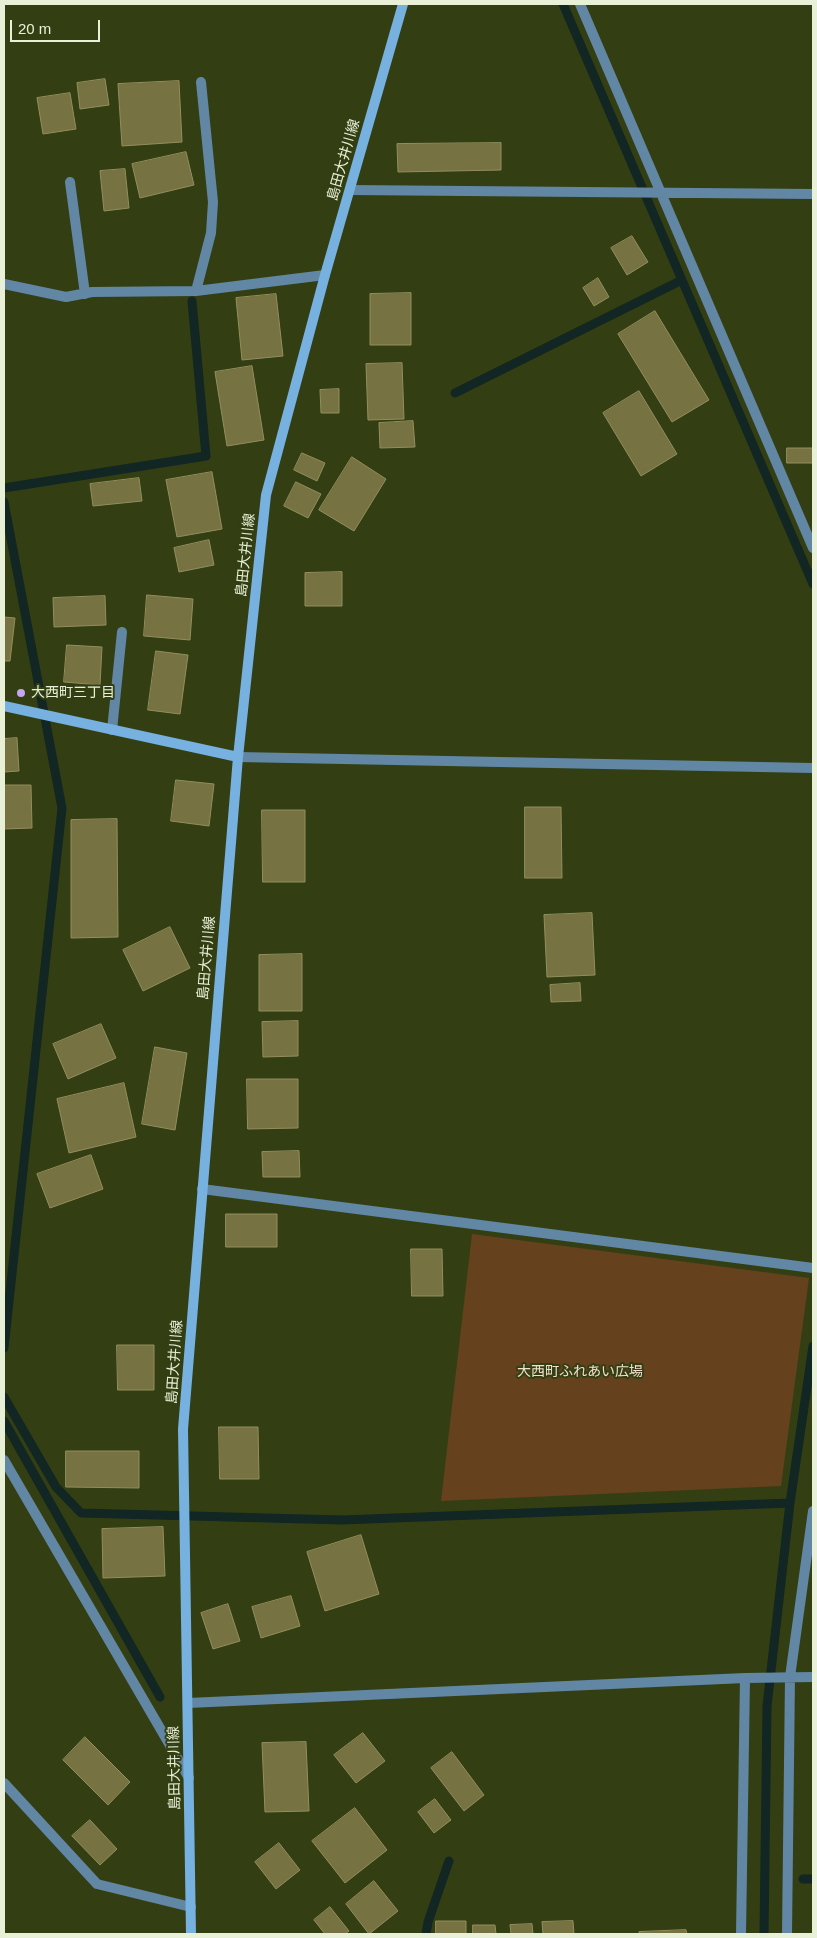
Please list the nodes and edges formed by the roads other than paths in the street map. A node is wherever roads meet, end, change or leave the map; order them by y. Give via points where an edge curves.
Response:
1 (403, 4) edge
2 (580, 4) edge
3 (201, 82) dead end
4 (70, 182) dead end
5 (350, 190) junction
6 (662, 193) junction
7 (813, 194) edge
8 (325, 275) junction
9 (4, 284) edge
10 (196, 291) junction
11 (85, 294) junction
12 (813, 548) edge
13 (122, 632) dead end
14 (4, 706) edge
15 (112, 730) junction
16 (238, 757) junction
17 (813, 768) edge
18 (202, 1189) junction
19 (813, 1268) edge
20 (4, 1460) edge
21 (813, 1511) edge
22 (790, 1677) junction
23 (813, 1677) edge
24 (744, 1678) junction
25 (188, 1703) junction
26 (189, 1778) junction
27 (4, 1783) edge
28 (191, 1907) junction
29 (191, 1934) edge
30 (741, 1934) edge
31 (787, 1934) edge

1 - 5 main road, 島田大井川線
2 - 6 street
3 - 10 street via 212,202 211,233
4 - 11 street
5 - 6 street
5 - 8 main road, 島田大井川線
6 - 7 street
6 - 12 street
8 - 10 street
8 - 16 main road, 島田大井川線 via 266,495
9 - 11 street via 66,297
10 - 11 street
13 - 15 street
14 - 15 main road
15 - 16 main road
16 - 17 street
16 - 18 main road, 島田大井川線
18 - 19 street
18 - 25 main road, 島田大井川線 via 183,1429
20 - 26 street
21 - 22 street
22 - 23 street
22 - 24 street
22 - 31 street
24 - 25 street
24 - 30 street
25 - 26 main road, 島田大井川線
26 - 28 main road, 島田大井川線
27 - 28 street via 97,1884
28 - 29 main road, 島田大井川線

